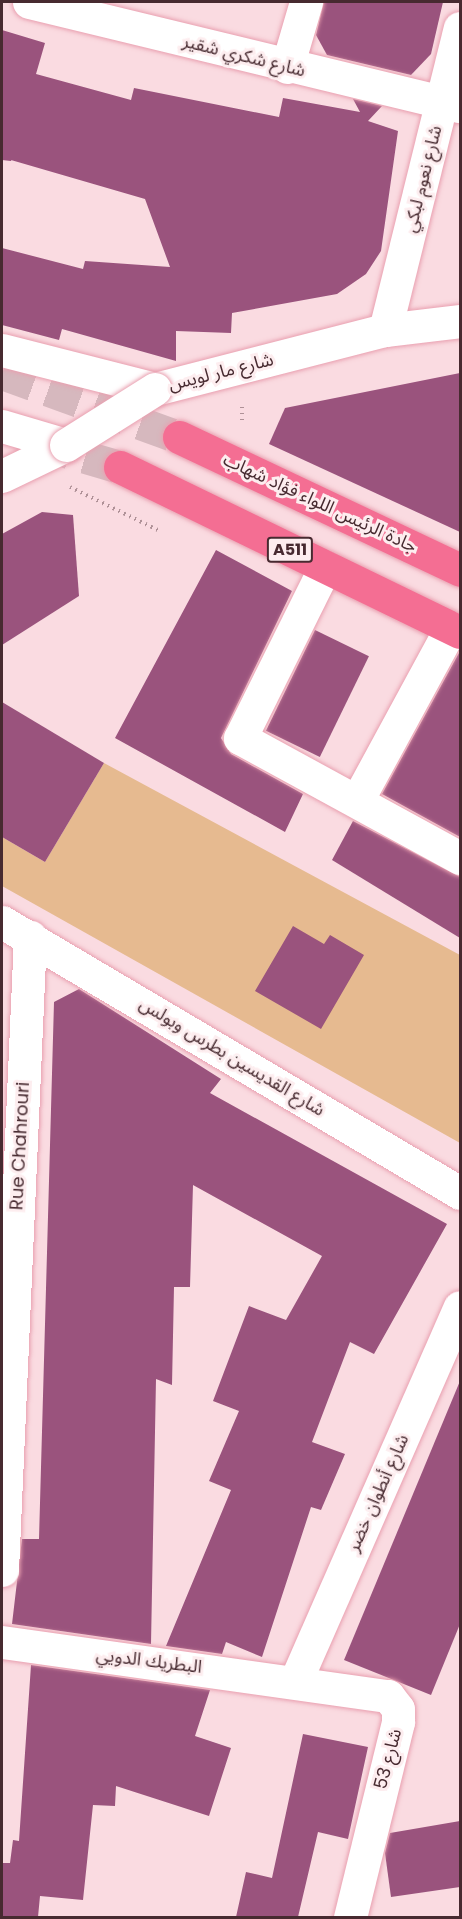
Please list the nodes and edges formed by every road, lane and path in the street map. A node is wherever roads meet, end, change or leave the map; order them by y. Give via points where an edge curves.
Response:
1 (30, 2) edge
2 (306, 2) edge
3 (460, 28) edge
4 (287, 67) junction
5 (451, 105) edge
6 (460, 321) edge
7 (385, 330) junction
8 (2, 350) edge
9 (242, 368) junction
10 (155, 389) junction
11 (2, 426) edge
12 (179, 437) tunnel mouth
13 (66, 445) junction
14 (120, 467) tunnel mouth
15 (246, 468) junction
16 (2, 476) edge
17 (325, 567) junction
18 (460, 570) edge
19 (456, 630) edge
20 (358, 799) junction
21 (460, 858) edge
22 (16, 929) edge
23 (460, 1193) edge
24 (460, 1307) edge
25 (2, 1570) edge
26 (2, 1642) edge
27 (296, 1680) junction
28 (350, 1917) edge

1 - 4 street, شارع شكري شقير
2 - 4 street
3 - 5 street, شارع نعوم لبكي
4 - 5 street, شارع شكري شقير
5 - 7 street, شارع نعوم لبكي
6 - 7 street, شارع مار لويس
7 - 9 street, شارع مار لويس
8 - 10 street
9 - 10 street, شارع مار لويس
9 - 15 path via 242,433 259,442
10 - 13 street, شارع مار لويس, bridge
11 - 13 street
12 - 15 highway, جادة الرئيس اللواء فؤاد شهاب
13 - 16 street, شارع مار لويس
14 - 17 highway, A511
15 - 18 highway, جادة الرئيس اللواء فؤاد شهاب
17 - 19 highway, A511
17 - 20 street via 240,738
19 - 20 street
20 - 21 street
22 - 23 street, شارع القديسين بطرس وبولس
22 - 25 street, Rue Chahrouri
24 - 27 street, شارع أنطوان خضر
26 - 27 street, البطريك الدويي
27 - 28 street, شارع 53 via 382,1693 399,1710

